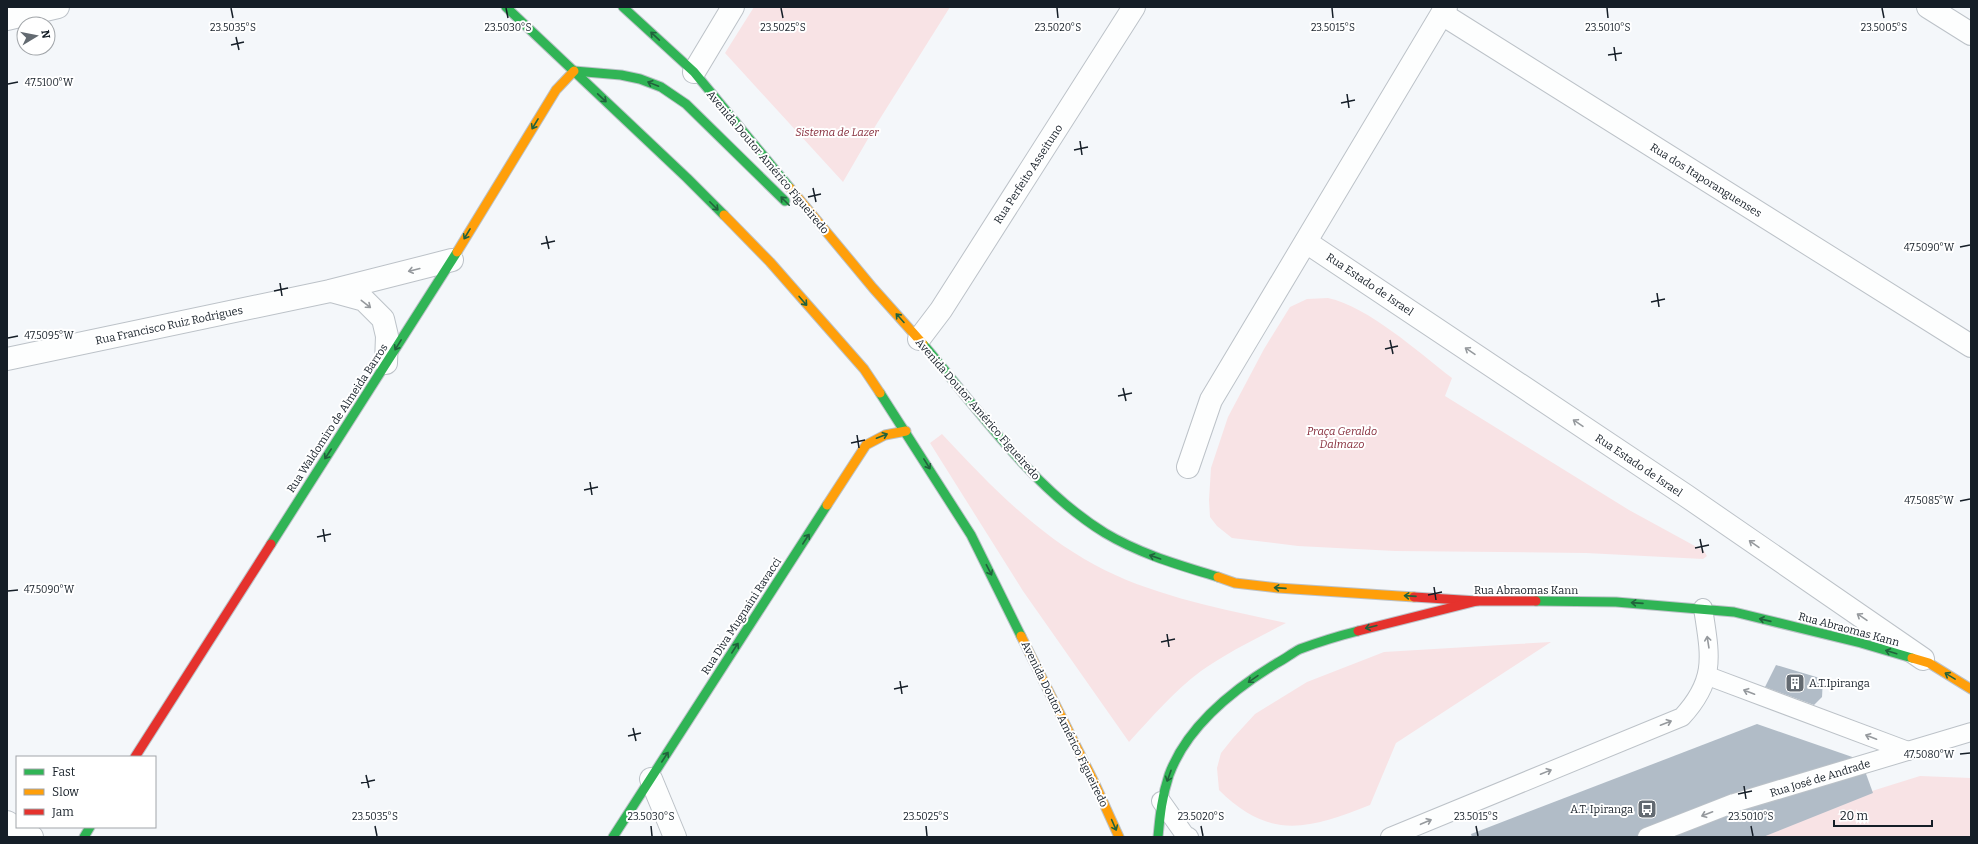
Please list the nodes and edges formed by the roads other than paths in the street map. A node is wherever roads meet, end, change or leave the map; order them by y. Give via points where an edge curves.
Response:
1 (58, 7) edge
2 (506, 7) edge
3 (623, 7) edge
4 (733, 7) edge
5 (1134, 7) edge
6 (1928, 7) edge
7 (1444, 11) edge
8 (7, 19) edge
9 (1971, 34) edge
10 (550, 48) junction
11 (554, 64) dead end
12 (574, 71) junction
13 (694, 72) junction
14 (556, 76) dead end
15 (556, 90) junction
16 (794, 210) dead end
17 (805, 221) dead end
18 (1306, 242) junction
19 (452, 260) junction
20 (872, 288) junction
21 (330, 291) junction
22 (919, 339) junction
23 (1971, 346) edge
24 (7, 359) edge
25 (386, 363) junction
26 (906, 431) junction
27 (1188, 467) dead end
28 (1477, 601) junction
29 (1703, 608) junction
30 (1928, 663) junction
31 (1708, 676) junction
32 (1971, 689) edge
33 (1971, 732) edge
34 (1908, 751) junction
35 (136, 756) edge
36 (651, 779) junction
37 (1161, 802) junction
38 (7, 822) edge
39 (16, 827) edge
40 (17, 828) edge
41 (89, 828) edge
42 (1186, 836) edge
43 (32, 837) edge
44 (84, 837) edge
45 (613, 837) edge
46 (675, 837) edge
47 (1119, 837) edge
48 (1158, 837) edge
49 (1390, 837) edge
50 (1647, 837) edge

1 - 8 street
2 - 10 main road, Avenida Doutor Américo Figueiredo
13 -> 3 main road, Avenida Doutor Américo Figueiredo
4 - 13 street
5 - 22 street, Rua Perfeito Asseituno via 941,310
6 - 9 street
7 - 18 street
7 - 23 street, Rua dos Itaporanguenses
10 - 11 main road
10 - 12 main road, Avenida Doutor Américo Figueiredo
12 - 15 main road, Rua Waldomiro de Almeida Barros
16 -> 12 main road via 686,104 661,87 621,75
12 -> 26 main road, Avenida Doutor Américo Figueiredo via 687,178 770,262 864,369
13 - 20 main road, Avenida Doutor Américo Figueiredo
14 - 15 main road
15 -> 19 main road, Rua Waldomiro de Almeida Barros
17 - 20 main road
18 - 27 street via 1211,400
30 -> 18 street, Rua Estado de Israel via 1686,495
19 -> 21 street, Rua Francisco Ruiz Rodrigues
19 -> 25 main road, Rua Waldomiro de Almeida Barros
22 -> 20 main road, Avenida Doutor Américo Figueiredo
21 - 24 street, Rua Francisco Ruiz Rodrigues
21 -> 25 street, Rua Francisco Ruiz Rodrigues via 364,300 383,319 388,336
28 -> 22 main road, Avenida Doutor Américo Figueiredo via 1236,583 1144,553 1105,533 1062,502 1026,467
25 -> 35 main road, Rua Waldomiro de Almeida Barros
36 -> 26 main road, Rua Diva Mugnaini Ravacci via 866,445 876,437
26 -> 47 main road, Avenida Doutor Américo Figueiredo via 971,535
29 -> 28 main road, Rua Abraomas Kann via 1616,602
28 -> 37 main road, Rua Abraomas Kann via 1337,636 1298,650 1253,678 1198,726 1170,773
30 -> 29 main road, Rua Abraomas Kann via 1795,626 1734,612
31 -> 29 lane via 1710,650
32 -> 30 main road, Rua Estado de Israel
34 -> 31 lane
49 -> 31 lane via 1682,717 1696,702
33 - 34 lane, Rua José de Andrade
34 -> 50 lane, Rua José de Andrade via 1734,803
36 - 45 main road, Rua Diva Mugnaini Ravacci
36 - 46 street
37 - 42 lane
37 - 48 main road, Rua Abraomas Kann
38 - 39 street
40 - 43 street
41 - 44 main road

